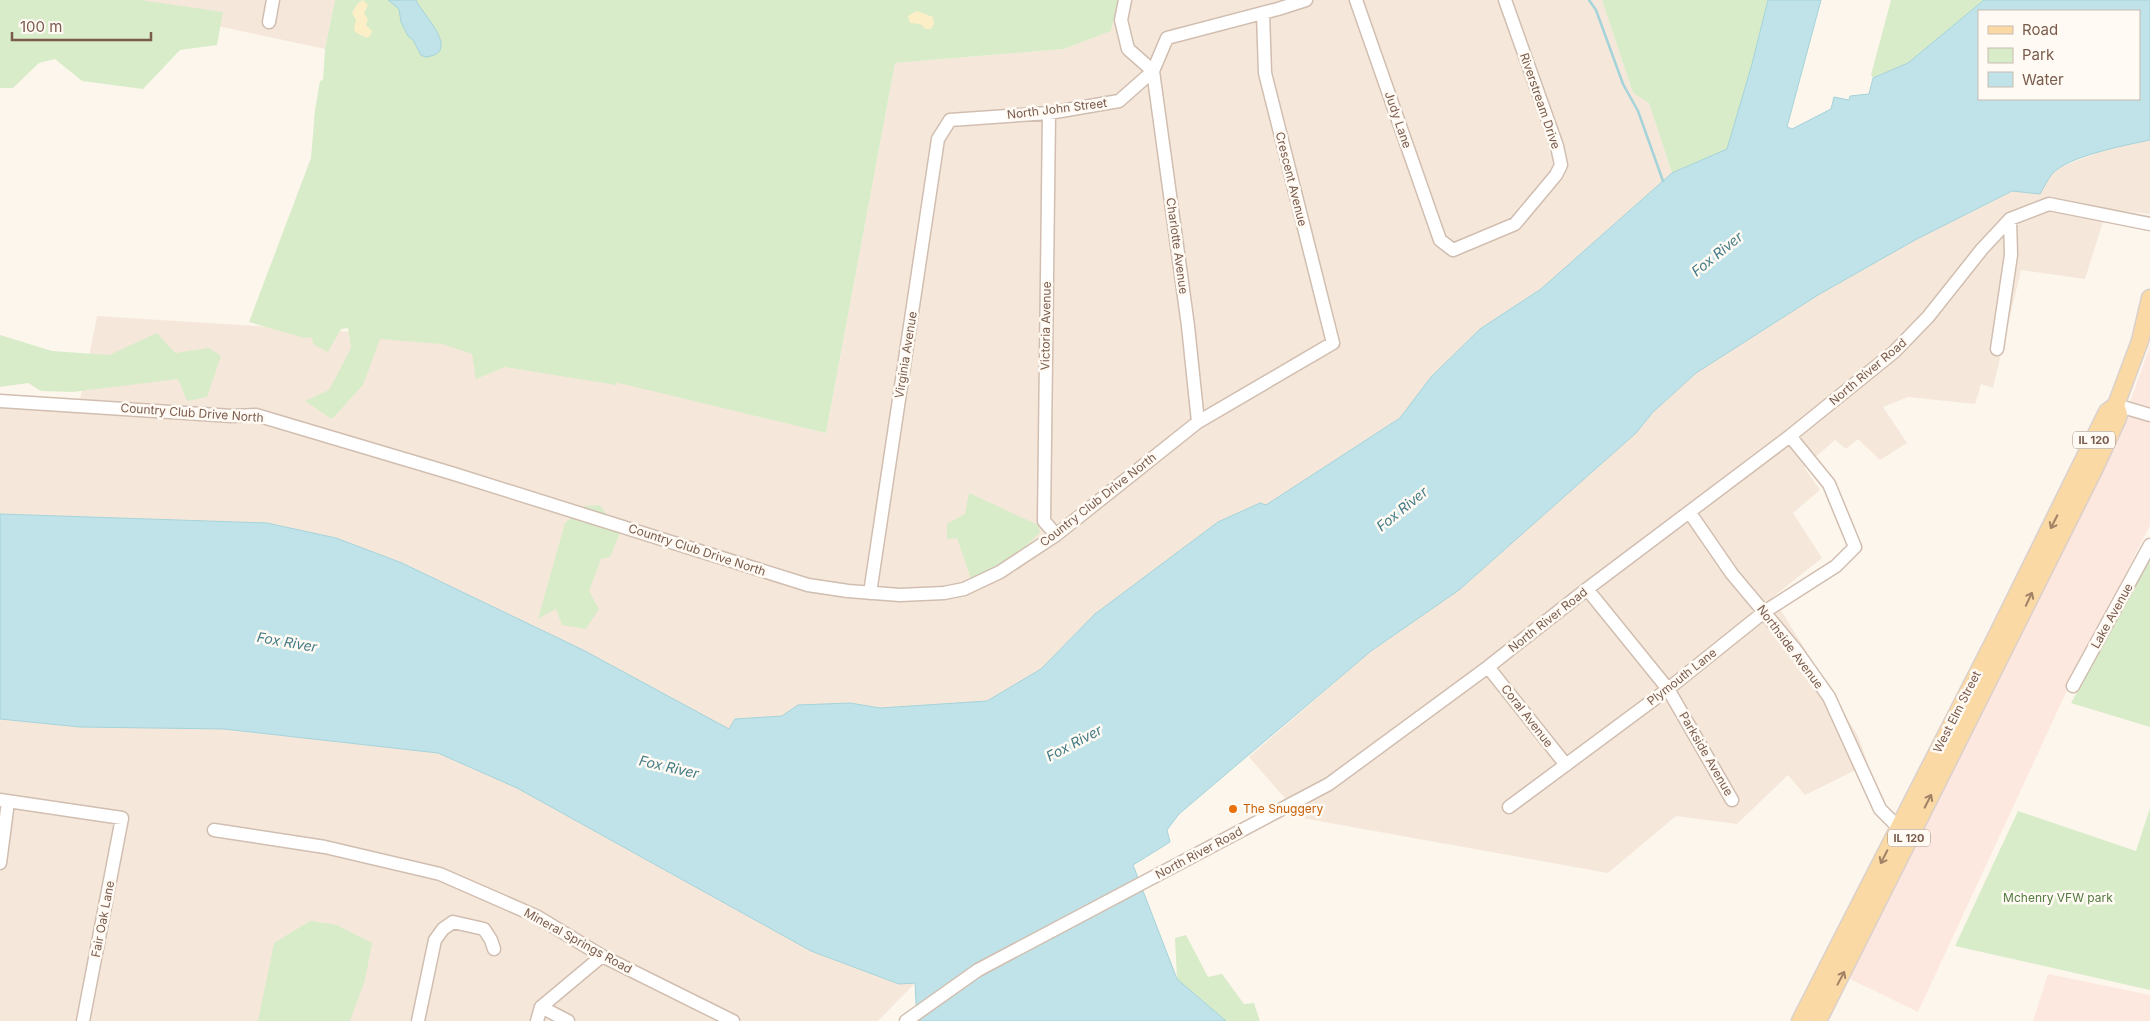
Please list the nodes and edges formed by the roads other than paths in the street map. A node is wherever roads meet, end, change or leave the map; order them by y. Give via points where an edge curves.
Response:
1 (273, 0) edge
2 (1125, 0) edge
3 (1306, 0) edge
4 (1356, 0) edge
5 (1505, 0) edge
6 (1278, 5) edge
7 (1263, 13) junction
8 (269, 22) dead end
9 (1152, 71) junction
10 (1048, 112) junction
11 (950, 120) joint
12 (2010, 219) junction
13 (2150, 224) edge
14 (1440, 240) joint
15 (2150, 298) edge
16 (1332, 342) joint
17 (1997, 349) dead end
18 (0, 400) edge
19 (2116, 405) junction
20 (2150, 416) edge
21 (1198, 422) junction
22 (1790, 436) junction
23 (1690, 513) junction
24 (1056, 535) junction
25 (2150, 545) edge
26 (1587, 589) junction
27 (870, 593) junction
28 (1764, 612) junction
29 (1488, 667) junction
30 (2073, 686) dead end
31 (1668, 689) junction
32 (1566, 765) junction
33 (1732, 800) dead end
34 (4, 801) edge
35 (1508, 807) dead end
36 (214, 830) dead end
37 (1905, 831) junction
38 (0, 863) edge
39 (494, 949) dead end
40 (602, 956) junction
41 (540, 1007) junction
42 (83, 1021) edge
43 (418, 1021) edge
44 (537, 1021) edge
45 (568, 1021) edge
46 (733, 1021) edge
47 (906, 1021) edge
48 (1800, 1021) edge
49 (1818, 1021) edge

1 - 8 street
2 - 9 street via 1121,20 1128,49
3 - 6 street, North John Street
4 - 14 street, Judy Lane
5 - 14 street, Riverstream Drive via 1557,146 1560,165 1556,175 1516,224 1453,250
6 - 7 street, North John Street
7 - 9 street, North John Street via 1166,38
7 - 16 street, Crescent Avenue via 1265,74
9 - 10 street, North John Street via 1118,101
9 - 21 street, Charlotte Avenue via 1188,326
10 - 11 street, North John Street
10 - 24 street, Victoria Avenue via 1044,521
11 - 27 street, Virginia Avenue via 938,139
12 - 13 street, North River Road via 2049,204
12 - 17 street via 2012,255
12 - 22 street, North River Road via 1928,317 1894,352
15 - 19 main road, West Elm Street / IL 120 via 2140,341
16 - 21 street, Country Club Drive North
18 - 27 street, Country Club Drive North via 256,415 808,585
19 - 20 street
19 - 37 main road, West Elm Street / IL 120 via 2118,418 2094,470
21 - 24 street, Country Club Drive North
22 - 23 street, North River Road
22 - 28 street, Plymouth Lane via 1829,484 1855,547 1836,566
23 - 26 street, North River Road
23 - 28 street, Northside Avenue via 1732,574
24 - 27 street, Country Club Drive North via 1000,572 964,589 920,595
25 - 30 street, Lake Avenue
26 - 29 street, North River Road
26 - 31 street, Parkside Avenue
28 - 31 street, Plymouth Lane
28 - 37 street, Northside Avenue via 1795,649 1828,697 1880,809
29 - 32 street, Coral Avenue
29 - 47 street, North River Road via 1329,784 978,970
31 - 32 street, Plymouth Lane
31 - 33 street, Parkside Avenue
32 - 35 street, Plymouth Lane
34 - 38 street
34 - 42 street, Fair Oak Lane via 122,818
36 - 40 street, Mineral Springs Road via 325,847 440,874 536,916
37 -> 48 main road, West Elm Street / IL 120
49 -> 37 main road, West Elm Street / IL 120 via 1853,954
39 - 43 street via 484,929 453,922 443,929 435,940
40 - 41 street
40 - 46 street, Mineral Springs Road
41 - 44 street
41 - 45 street

